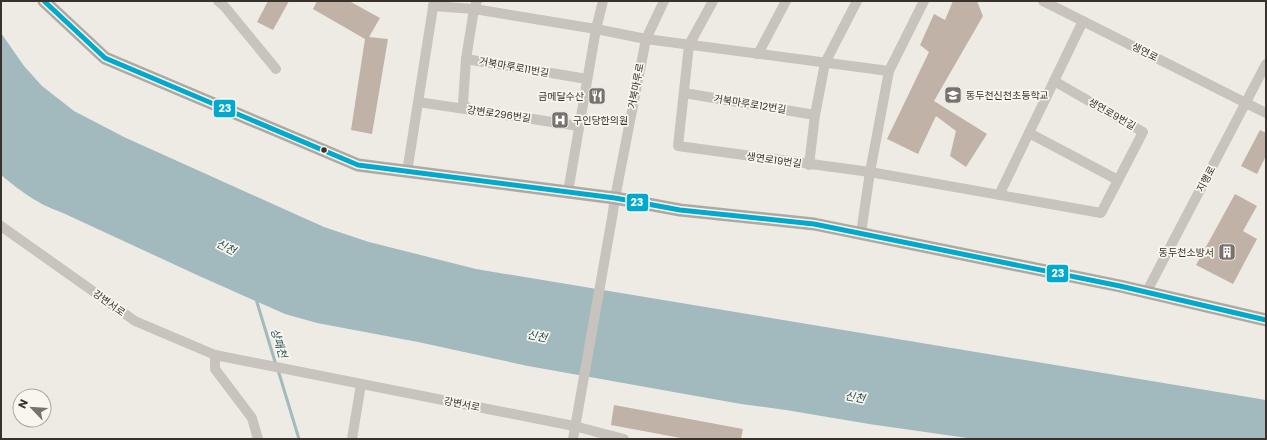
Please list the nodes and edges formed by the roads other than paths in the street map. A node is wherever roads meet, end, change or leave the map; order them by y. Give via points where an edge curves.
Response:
1 (44, 1) edge
2 (218, 1) edge
3 (603, 1) edge
4 (664, 1) edge
5 (713, 1) edge
6 (786, 1) edge
7 (857, 1) edge
8 (924, 1) edge
9 (1043, 1) edge
10 (434, 4) edge
11 (476, 5) edge
12 (1083, 21) junction
13 (596, 29) junction
14 (646, 39) junction
15 (689, 44) junction
16 (758, 54) junction
17 (466, 59) junction
18 (825, 63) junction
19 (1266, 64) edge
20 (276, 69) dead end
21 (889, 71) junction
22 (588, 80) junction
23 (1054, 80) junction
24 (684, 93) junction
25 (418, 102) junction
26 (1246, 103) junction
27 (469, 110) junction
28 (1266, 113) edge
29 (815, 115) junction
30 (579, 126) junction
31 (1029, 133) junction
32 (809, 165) junction
33 (407, 172) junction
34 (870, 172) junction
35 (1118, 180) junction
36 (568, 192) junction
37 (999, 194) junction
38 (615, 198) junction
39 (1, 226) edge
40 (861, 234) junction
41 (1146, 293) junction
42 (1266, 320) edge
43 (215, 356) junction
44 (361, 384) junction
45 (574, 426) junction
46 (258, 439) edge
47 (352, 439) edge
48 (573, 439) edge
49 (624, 439) edge

1 - 33 main road via 105,58 358,165
2 - 20 street
3 - 13 street
4 - 14 street, 거북마루로
5 - 15 street
6 - 16 street
7 - 18 street
8 - 21 street
9 - 12 street, 생연로
10 - 11 street
10 - 25 street
11 - 13 street
11 - 17 street, 거북마루로11번길
12 - 23 street
12 - 26 street, 생연로
13 - 14 street
13 - 22 street
14 - 15 street
14 - 38 street, 거북마루로
15 - 16 street
15 - 24 street
16 - 18 street
17 - 22 street, 거북마루로11번길
17 - 27 street via 463,103
18 - 21 street
18 - 29 street
19 - 26 street, 지행로
21 - 34 street
22 - 30 street
23 - 31 street
23 - 35 street, 생연로9번길 via 1143,132
24 - 29 street, 거북마루로12번길
24 - 32 street, 생연로19번길 via 678,146
25 - 27 street, 강변로296번길
25 - 33 street
26 - 28 street, 생연로
26 - 41 street, 지행로
27 - 30 street, 강변로296번길
29 - 32 street
30 - 36 street
31 - 35 street
31 - 37 street
32 - 34 street, 생연로19번길
33 - 36 main road
34 - 37 street, 생연로9번길
34 - 40 street
35 - 37 street, 생연로9번길 via 1101,213
36 - 38 main road
38 - 40 main road via 680,210 814,224
38 - 45 street, 거북마루로
39 - 43 street, 강변서로 via 135,321
40 - 41 main road
41 - 42 main road
43 - 44 street, 강변서로
43 - 46 street via 215,369 252,418
44 - 45 street, 강변서로
44 - 47 street
45 - 48 street, 거북마루로
45 - 49 street, 강변서로

